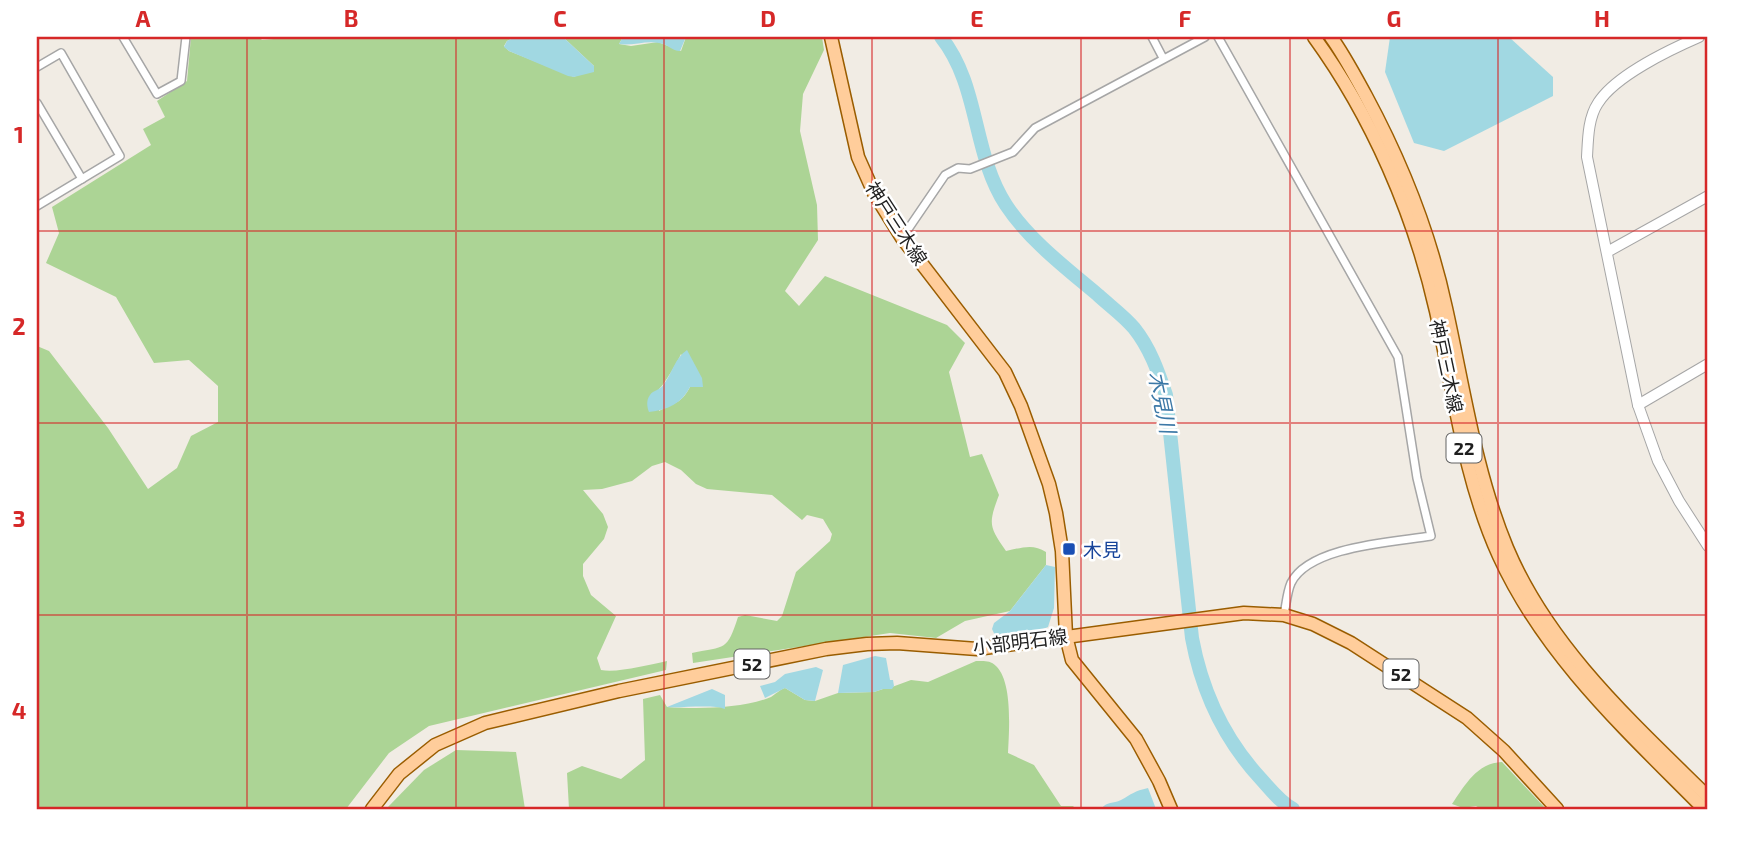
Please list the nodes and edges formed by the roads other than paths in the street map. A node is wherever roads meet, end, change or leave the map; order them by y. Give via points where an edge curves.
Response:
1 (186, 37) edge
2 (831, 37) edge
3 (1152, 37) edge
4 (1205, 37) edge
5 (1218, 37) edge
6 (1314, 37) edge
7 (1331, 37) edge
8 (1665, 37) edge
9 (1699, 37) edge
10 (127, 38) edge
11 (1672, 49) junction
12 (1163, 58) junction
13 (37, 67) edge
14 (37, 103) edge
15 (82, 179) junction
16 (1708, 196) edge
17 (38, 202) edge
18 (902, 238) junction
19 (1607, 252) junction
20 (1708, 364) edge
21 (1638, 405) junction
22 (1705, 535) edge
23 (1708, 546) edge
24 (1284, 615) junction
25 (1066, 636) junction
26 (1708, 797) edge
27 (372, 809) edge
28 (1171, 809) edge
29 (1557, 809) edge
30 (1704, 809) edge

1 - 10 street via 181,81 157,94
2 - 18 main road, 神戸三木線 via 859,157 874,193
3 - 12 street
4 - 12 street
5 - 24 street via 1398,358 1417,478 1432,536 1315,559 1290,584
6 - 30 main road, 神戸三木線 / 22 via 1353,97 1396,187 1435,308 1468,465 1498,555 1557,654
7 - 26 main road, 神戸三木線 / 22 via 1384,130 1423,223 1477,461 1514,563 1568,649
8 - 11 street
9 - 11 street
11 - 19 street via 1612,86 1596,104 1587,157
12 - 18 street via 1035,128 1013,152 944,174
13 - 15 street via 61,53 120,156
14 - 15 street
15 - 17 street
16 - 19 street
18 - 25 main road, 神戸三木線 via 1005,372 1021,406 1056,513
19 - 21 street
20 - 21 street
21 - 22 street via 1658,461
22 - 23 street
24 - 25 main road, 小部明石線 / 52 via 1209,616
24 - 29 main road, 小部明石線 / 52 via 1351,643 1468,718
25 - 27 main road, 小部明石線 / 52 via 976,649 897,643 826,649 485,723 435,745 399,774
25 - 28 main road, 神戸三木線 via 1072,660 1136,739

